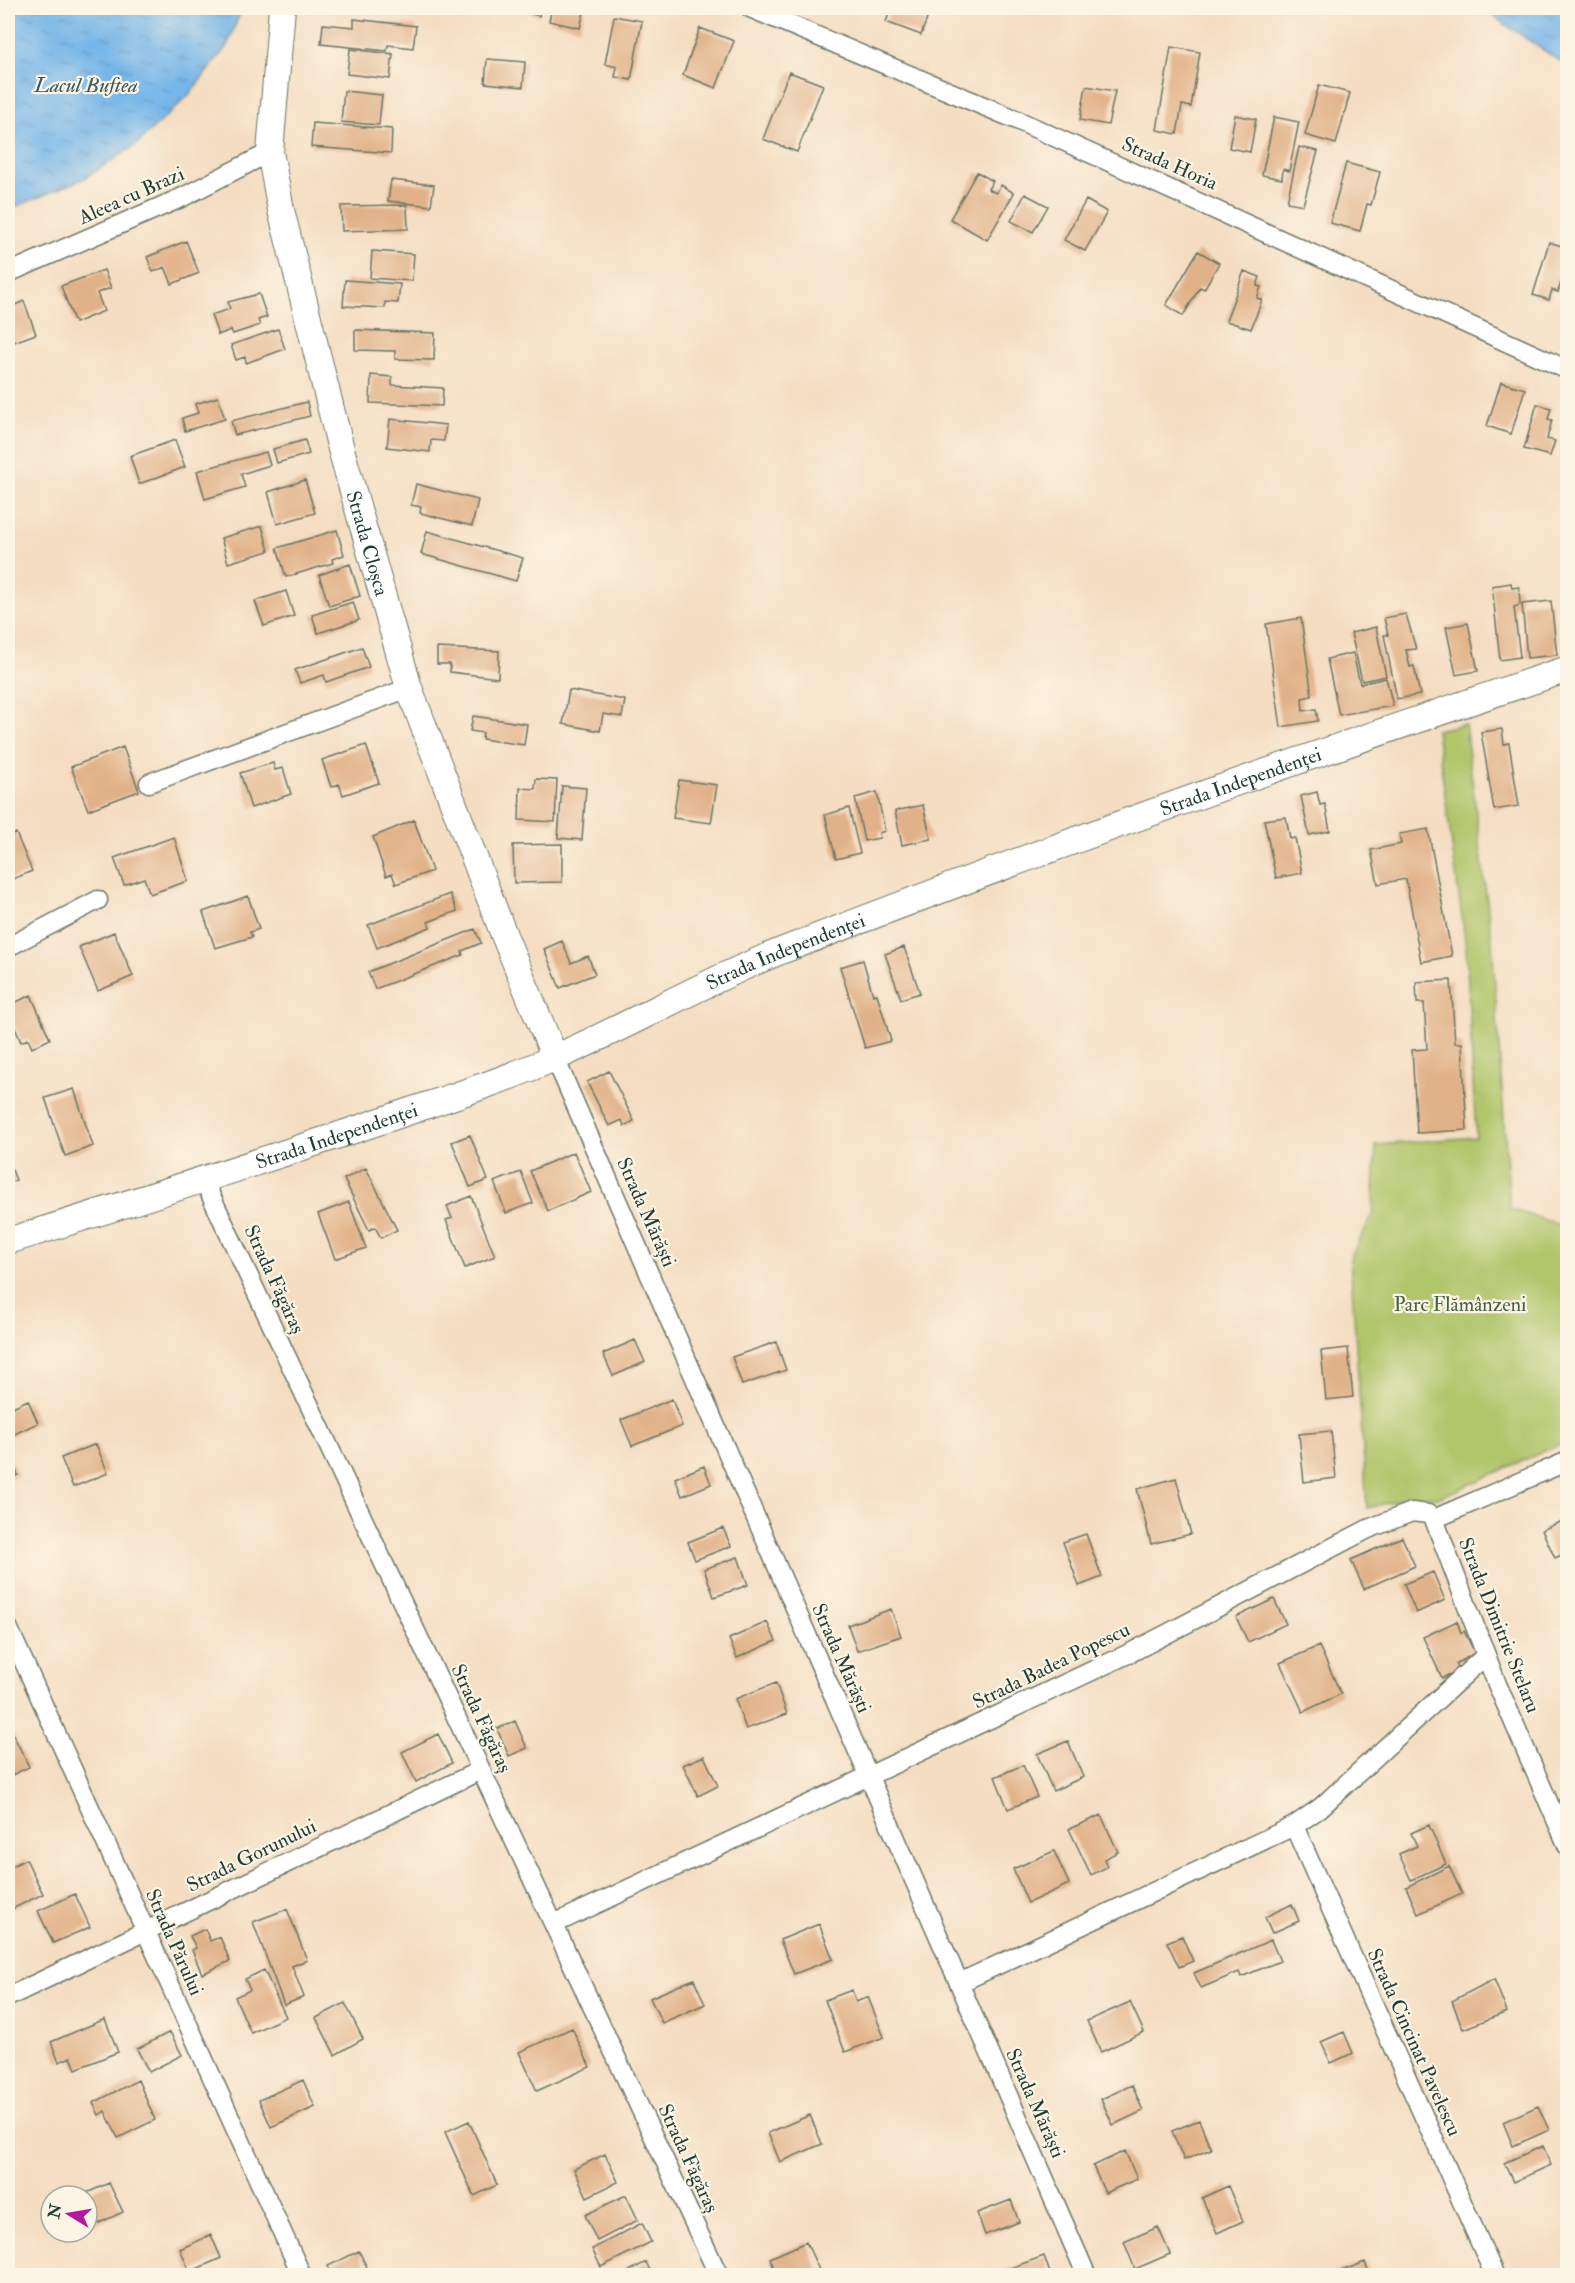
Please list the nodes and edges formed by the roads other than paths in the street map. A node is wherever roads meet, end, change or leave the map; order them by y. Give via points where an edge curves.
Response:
1 (282, 8) edge
2 (750, 8) edge
3 (270, 152) junction
4 (8, 273) edge
5 (1568, 370) edge
6 (1568, 669) edge
7 (409, 688) junction
8 (148, 783) dead end
9 (98, 900) dead end
10 (8, 947) edge
11 (555, 1058) junction
12 (204, 1181) junction
13 (8, 1240) edge
14 (1568, 1461) edge
15 (1434, 1519) junction
16 (8, 1627) edge
17 (1486, 1655) junction
18 (481, 1770) junction
19 (869, 1776) junction
20 (1294, 1826) junction
21 (1568, 1847) edge
22 (554, 1924) junction
23 (145, 1931) junction
24 (959, 1983) junction
25 (8, 1997) edge
26 (302, 2276) edge
27 (719, 2276) edge
28 (1087, 2276) edge
29 (1496, 2276) edge

1 - 3 street, Strada Cloșca
2 - 5 street, Strada Horia via 1120,165
3 - 4 street, Aleea cu Brazi via 183,197
3 - 7 street, Strada Cloșca via 341,449
6 - 11 street, Strada Independenței via 1347,742 777,953
7 - 8 street
7 - 11 street, Strada Cloșca
9 - 10 street
11 - 12 street, Strada Independenței
11 - 19 street, Strada Mărăști
12 - 13 street, Strada Independenței
12 - 18 street, Strada Făgăraș
14 - 15 street
15 - 17 street, Strada Dimitrie Stelaru
15 - 19 street, Strada Badea Popescu via 1412,1512 1368,1529 1130,1653
16 - 23 street, Strada Părului
17 - 20 street via 1320,1808
17 - 21 street, Strada Dimitrie Stelaru
18 - 22 street, Strada Făgăraș
18 - 23 street, Strada Gorunului
19 - 22 street, Strada Badea Popescu
19 - 24 street, Strada Mărăști
20 - 24 street
20 - 29 street, Strada Cincinat Pavelescu
22 - 27 street, Strada Făgăraș
23 - 25 street, Strada Gorunului
23 - 26 street, Strada Părului
24 - 28 street, Strada Mărăști

